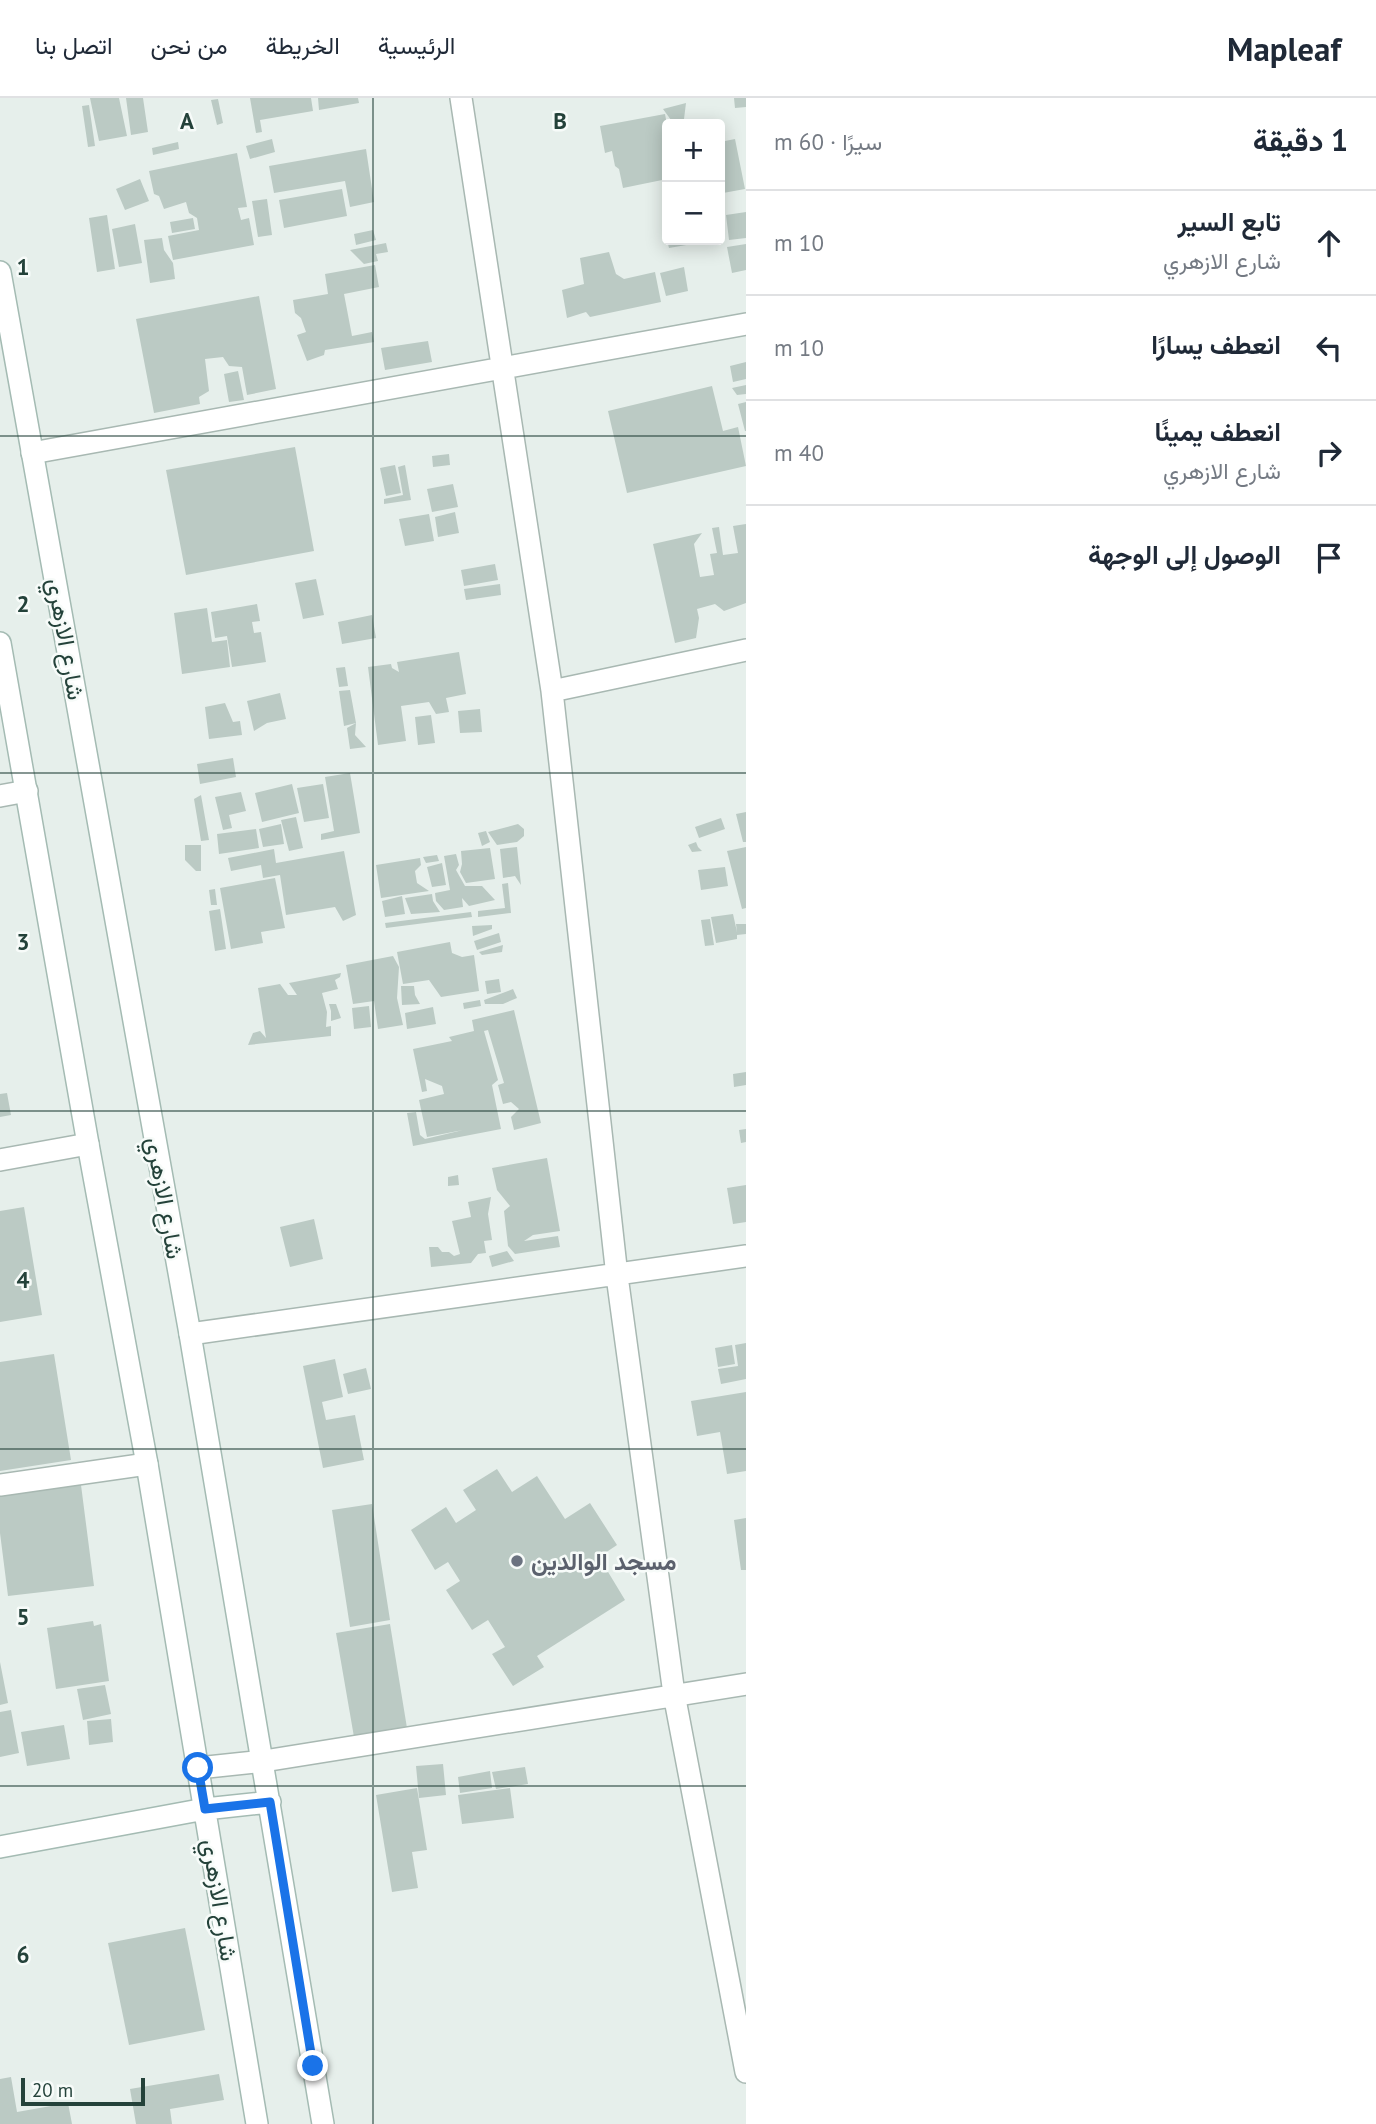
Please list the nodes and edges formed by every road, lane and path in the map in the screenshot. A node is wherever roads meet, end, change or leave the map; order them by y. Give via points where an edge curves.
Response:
1 (461, 98) edge
2 (0, 272) edge
3 (746, 324) edge
4 (501, 368) junction
5 (32, 453) junction
6 (0, 643) edge
7 (746, 650) edge
8 (552, 691) junction
9 (27, 790) junction
10 (0, 796) edge
11 (88, 1144) junction
12 (0, 1160) edge
13 (746, 1256) edge
14 (617, 1276) junction
15 (190, 1335) junction
16 (147, 1464) junction
17 (0, 1485) edge
18 (746, 1684) edge
19 (674, 1694) junction
20 (264, 1761) junction
21 (198, 1768) junction
22 (270, 1802) junction
23 (205, 1809) junction
24 (0, 1847) edge
25 (746, 2072) edge
26 (257, 2124) edge
27 (324, 2124) edge

1 - 4 street
2 - 5 street, شارع الازهري
3 - 4 street
4 - 5 street
4 - 8 street
5 - 15 street, شارع الازهري
6 - 9 street, شارع الازهري
7 - 8 street
8 - 14 street
9 - 10 street
9 - 11 street, شارع الازهري
11 - 12 street
11 - 16 street, شارع الازهري
13 - 14 street
14 - 15 street
14 - 19 street
15 - 20 street, شارع الازهري
16 - 17 street
16 - 21 street, شارع الازهري
18 - 19 street
19 - 20 street
19 - 25 street
20 - 21 street
20 - 22 street, شارع الازهري
21 - 23 street, شارع الازهري
22 - 23 street
22 - 27 street, شارع الازهري
23 - 24 street
23 - 26 street, شارع الازهري

